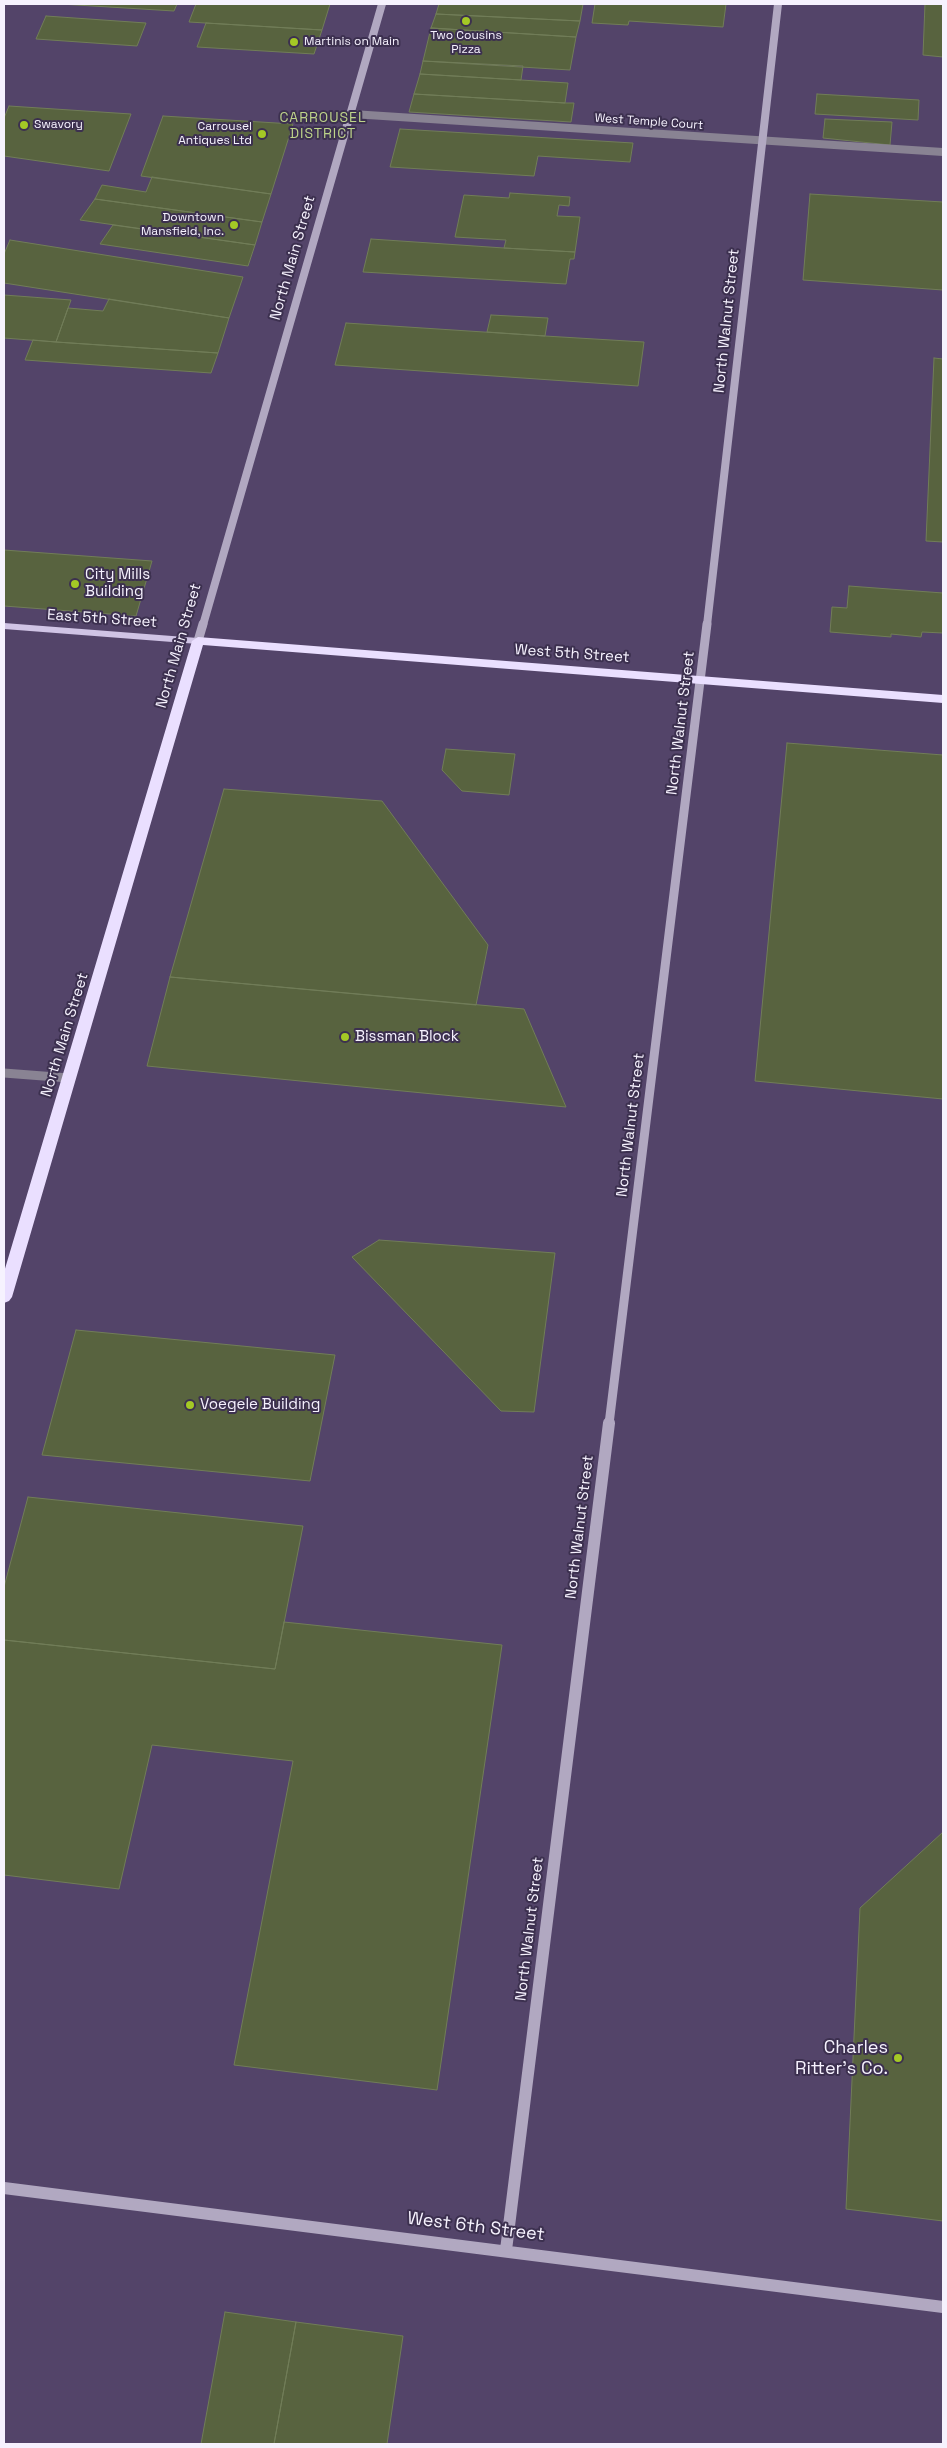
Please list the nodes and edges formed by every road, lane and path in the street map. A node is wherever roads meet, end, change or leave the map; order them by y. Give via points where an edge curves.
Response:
1 (382, 4) edge
2 (778, 4) edge
3 (352, 114) junction
4 (762, 141) junction
5 (943, 152) edge
6 (4, 626) edge
7 (198, 641) junction
8 (702, 680) junction
9 (943, 699) edge
10 (4, 1073) edge
11 (69, 1078) junction
12 (4, 1297) edge
13 (4, 2188) edge
14 (506, 2250) junction
15 (943, 2307) edge

1 - 3 street, North Main Street
2 - 4 street, North Walnut Street
3 - 4 lane, West Temple Court
3 - 7 street, North Main Street
4 - 5 lane, West Temple Court
4 - 8 street, North Walnut Street
6 - 7 main road, East 5th Street
7 - 8 highway, West 5th Street
7 - 11 highway, North Main Street
8 - 9 highway, West 5th Street
8 - 14 street, North Walnut Street
10 - 11 lane
11 - 12 highway, North Main Street
13 - 14 street, West 6th Street
14 - 15 street, West 6th Street

